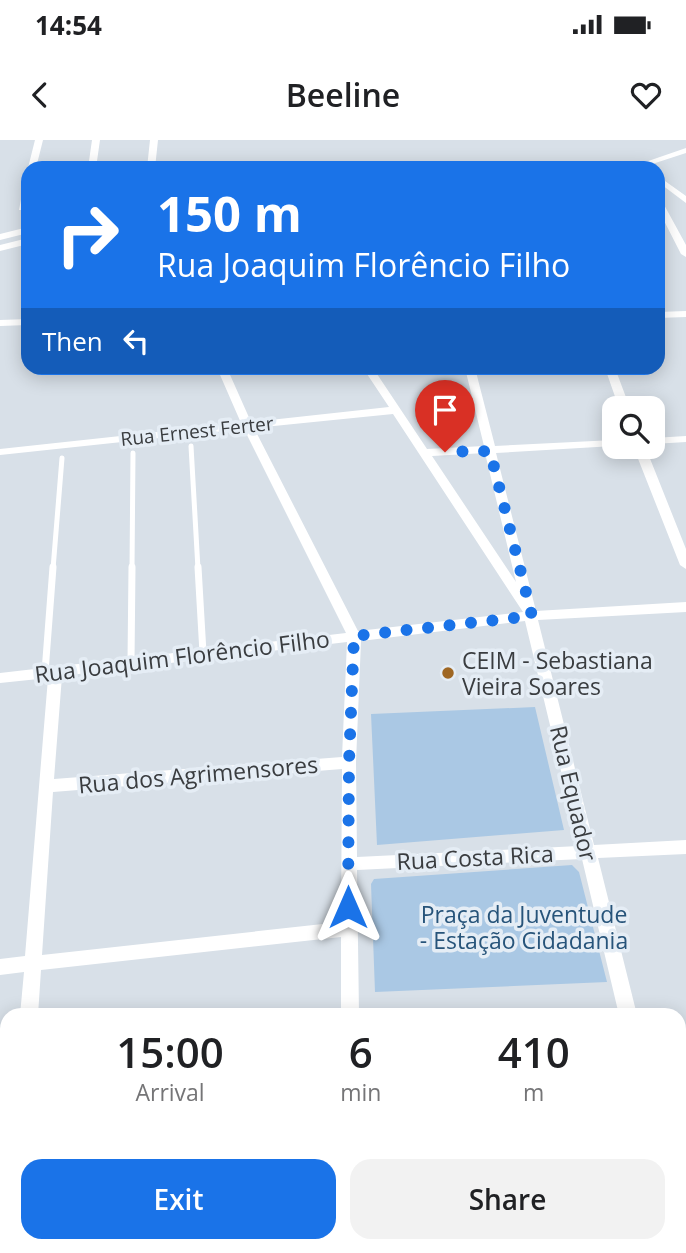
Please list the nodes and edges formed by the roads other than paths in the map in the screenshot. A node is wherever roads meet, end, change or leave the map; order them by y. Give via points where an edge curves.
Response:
1 (38, 140) edge
2 (96, 140) edge
3 (154, 140) edge
4 (686, 150) edge
5 (34, 161) edge
6 (93, 161) edge
7 (152, 161) edge
8 (656, 161) edge
9 (665, 184) edge
10 (686, 200) edge
11 (665, 214) edge
12 (21, 232) edge
13 (0, 237) edge
14 (21, 243) edge
15 (0, 248) edge
16 (686, 254) edge
17 (686, 314) edge
18 (665, 315) edge
19 (21, 322) edge
20 (0, 323) edge
21 (225, 375) edge
22 (372, 375) edge
23 (472, 375) edge
24 (613, 375) edge
25 (620, 396) edge
26 (395, 410) junction
27 (248, 426) junction
28 (686, 439) edge
29 (665, 440) edge
30 (602, 444) edge
31 (191, 446) dead end
32 (490, 451) junction
33 (0, 452) edge
34 (132, 453) dead end
35 (423, 453) junction
36 (62, 458) dead end
37 (644, 459) edge
38 (686, 565) edge
39 (686, 607) edge
40 (532, 616) junction
41 (354, 636) junction
42 (203, 653) junction
43 (131, 661) junction
44 (50, 671) junction
45 (0, 678) edge
46 (349, 762) junction
47 (48, 786) junction
48 (686, 847) edge
49 (588, 852) junction
50 (348, 864) junction
51 (348, 929) junction
52 (33, 964) junction
53 (0, 967) edge
54 (30, 1008) edge
55 (350, 1008) edge
56 (626, 1008) edge

1 - 5 street
2 - 6 street
3 - 7 street
4 - 8 street
9 - 10 street
11 - 16 street
12 - 13 street
14 - 15 street
17 - 18 street
19 - 20 street
21 - 27 street
22 - 26 street
23 - 32 street, Rua Equador
24 - 25 street
26 - 27 street, Rua Ernest Ferter
26 - 35 street
27 - 33 street, Rua Ernest Ferter
27 - 41 street
28 - 29 street
30 - 32 street
31 - 42 lane
32 - 35 street
32 - 40 street, Rua Equador
34 - 43 lane
35 - 40 street
36 - 44 lane
37 - 38 street
39 - 40 street, Rua Joaquim Florêncio Filho
40 - 41 street, Rua Joaquim Florêncio Filho
40 - 49 street, Rua Equador
41 - 42 street, Rua Joaquim Florêncio Filho
41 - 46 street
42 - 43 street, Rua Joaquim Florêncio Filho
43 - 44 street, Rua Joaquim Florêncio Filho
44 - 45 street, Rua Joaquim Florêncio Filho
44 - 47 street
46 - 47 street, Rua dos Agrimensores
46 - 50 street
47 - 52 street
48 - 49 street, Rua Costa Rica
49 - 50 street, Rua Costa Rica
49 - 56 street, Rua Equador
50 - 51 street
51 - 52 street
51 - 55 street
52 - 53 street
52 - 54 street

